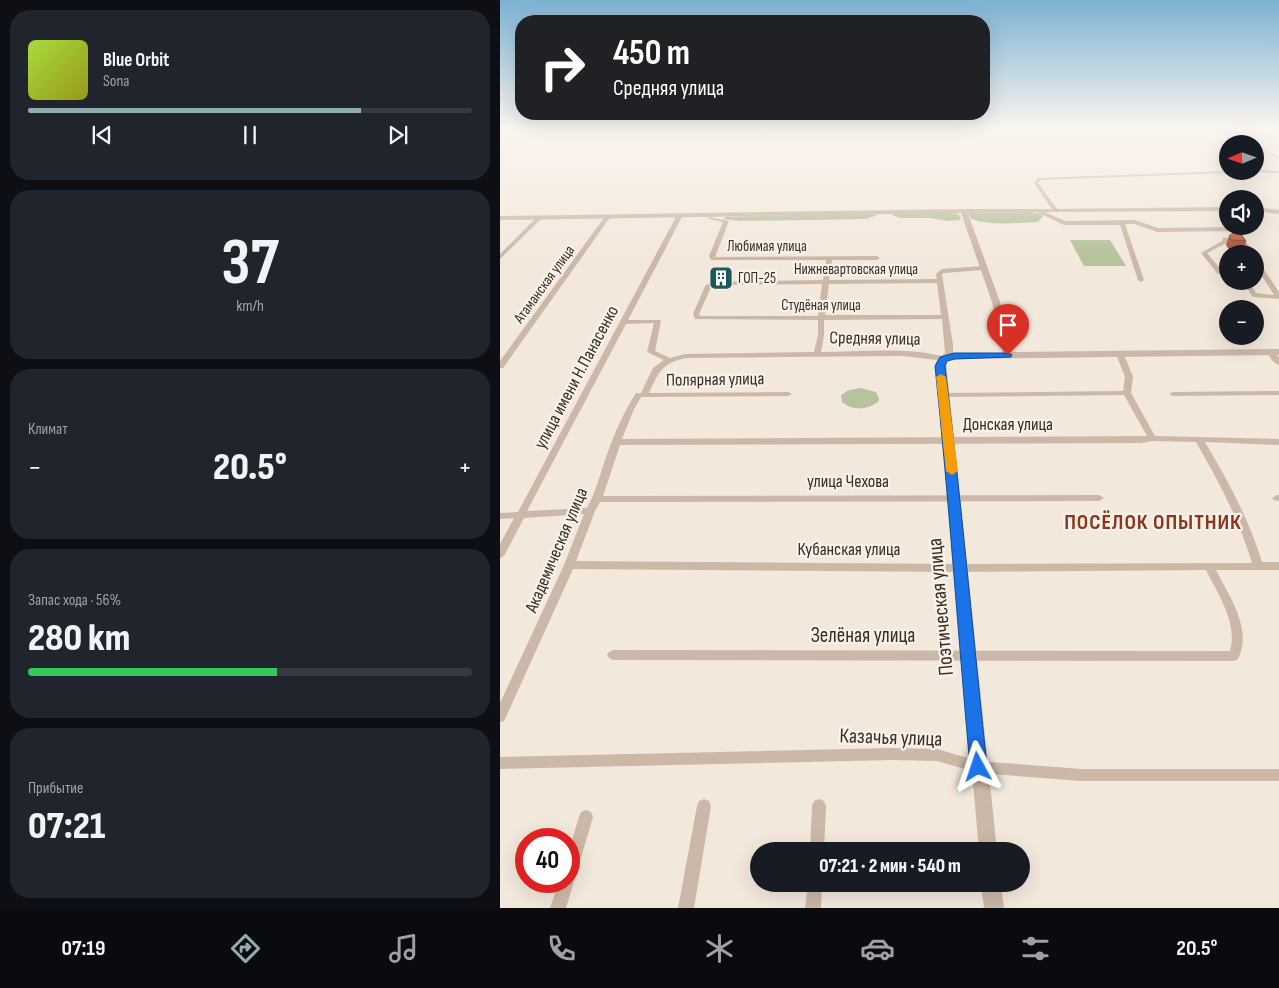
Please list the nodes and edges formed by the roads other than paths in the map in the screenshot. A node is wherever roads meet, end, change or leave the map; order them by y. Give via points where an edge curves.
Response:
1 (1264, 171) edge
2 (1219, 172) edge
3 (1279, 172) edge
4 (1219, 209) edge
5 (1038, 210) junction
6 (1055, 210) junction
7 (1264, 210) edge
8 (964, 211) junction
9 (1279, 212) edge
10 (680, 215) junction
11 (608, 216) junction
12 (540, 217) junction
13 (500, 218) edge
14 (710, 219) junction
15 (1122, 223) junction
16 (1219, 228) edge
17 (1239, 235) edge
18 (1242, 240) junction
19 (1219, 245) edge
20 (1219, 245) edge
21 (1245, 245) edge
22 (500, 258) edge
23 (829, 258) junction
24 (877, 258) dead end
25 (982, 268) junction
26 (1219, 272) edge
27 (1264, 274) edge
28 (1141, 280) dead end
29 (940, 281) junction
30 (826, 282) junction
31 (713, 283) joint
32 (1251, 290) edge
33 (1279, 297) edge
34 (945, 317) junction
35 (821, 318) junction
36 (622, 322) junction
37 (1274, 352) edge
38 (816, 354) junction
39 (1120, 354) junction
40 (1008, 355) junction
41 (943, 359) junction
42 (669, 360) junction
43 (1279, 363) edge
44 (500, 366) edge
45 (1279, 393) edge
46 (641, 394) junction
47 (788, 394) dead end
48 (1127, 394) junction
49 (1173, 394) dead end
50 (943, 395) junction
51 (1152, 438) junction
52 (948, 440) junction
53 (1199, 440) junction
54 (617, 442) junction
55 (1279, 442) edge
56 (955, 497) junction
57 (1099, 498) dead end
58 (597, 499) junction
59 (590, 511) junction
60 (520, 515) junction
61 (500, 516) edge
62 (500, 554) edge
63 (569, 565) junction
64 (1209, 566) junction
65 (1258, 566) junction
66 (1279, 566) edge
67 (959, 568) junction
68 (613, 655) dead end
69 (967, 656) junction
70 (500, 717) edge
71 (500, 763) edge
72 (978, 767) junction
73 (1279, 775) edge
74 (704, 806) dead end
75 (820, 806) dead end
76 (586, 817) dead end
77 (580, 837) edge
78 (818, 842) edge
79 (987, 842) edge
80 (814, 892) edge
81 (992, 892) edge
82 (562, 893) edge
83 (558, 908) edge
84 (686, 908) edge
85 (813, 908) edge
86 (994, 908) edge

1 - 3 street
2 - 6 street via 1038,179 1036,183
4 - 6 street
5 - 6 street
5 - 8 street
5 - 15 street via 1064,223
7 - 9 street
8 - 14 street
8 - 25 street
10 - 11 street
10 - 14 street
10 - 36 street, улица имени Н.Панасенко
11 - 12 street
11 - 44 street, Атаманская улица
12 - 13 street
12 - 22 street
14 - 23 street, Любимая улица via 726,221 713,259
15 - 16 street via 1136,222 1157,230
15 - 28 street
17 - 18 street
18 - 20 street via 1225,240
18 - 21 street
19 - 26 street via 1204,253
23 - 24 street, Любимая улица
23 - 30 street
25 - 29 street via 942,271
25 - 40 street via 996,302
27 - 33 street
29 - 30 street, Нижневартовская улица
29 - 34 street
30 - 31 street, Нижневартовская улица
30 - 35 street
31 - 35 street, Студёная улица via 708,286 697,318
32 - 33 street via 1254,295
34 - 35 street, Студёная улица
34 - 41 street via 948,353
35 - 38 street via 822,336
36 - 42 street via 658,321 651,352
36 - 60 street, улица имени Н.Панасенко
37 - 39 street, Средняя улица
37 - 43 street
38 - 41 street, Средняя улица via 915,354
38 - 42 street, Средняя улица via 685,356
39 - 40 street, Средняя улица
39 - 48 street via 1129,377
40 - 41 street, Средняя улица
41 - 50 street, Поэтическая улица via 940,366
42 - 46 street, Академическая улица via 656,370
45 - 49 street
46 - 47 street, Полярная улица
46 - 54 street, Академическая улица via 630,408
48 - 50 street
48 - 51 street
50 - 52 street, Поэтическая улица
51 - 52 street, Донская улица
51 - 53 street, Донская улица
52 - 54 street, Донская улица
52 - 56 street, Поэтическая улица
53 - 55 street, Донская улица
53 - 65 street via 1234,502
54 - 58 street, Академическая улица
56 - 57 street, улица Чехова
56 - 58 street, улица Чехова
56 - 67 street, Поэтическая улица
58 - 59 street, Академическая улица
59 - 60 street
59 - 63 street, Академическая улица
60 - 61 street
60 - 62 street, улица имени Н.Панасенко
63 - 67 street, Кубанская улица
63 - 70 street, Академическая улица
64 - 65 street, Кубанская улица
64 - 67 street, Кубанская улица
64 - 69 street, Зелёная улица via 1237,629 1238,648 1234,656
65 - 66 street, Кубанская улица
67 - 69 street, Поэтическая улица
68 - 69 street, Зелёная улица
69 - 72 street, Поэтическая улица
71 - 72 street, Казачья улица via 893,754 937,756
72 - 73 street, Казачья улица via 1081,775
72 - 79 street, Поэтическая улица
74 - 84 street
75 - 78 street
76 - 77 street
80 - 85 street
81 - 86 street
82 - 83 street

